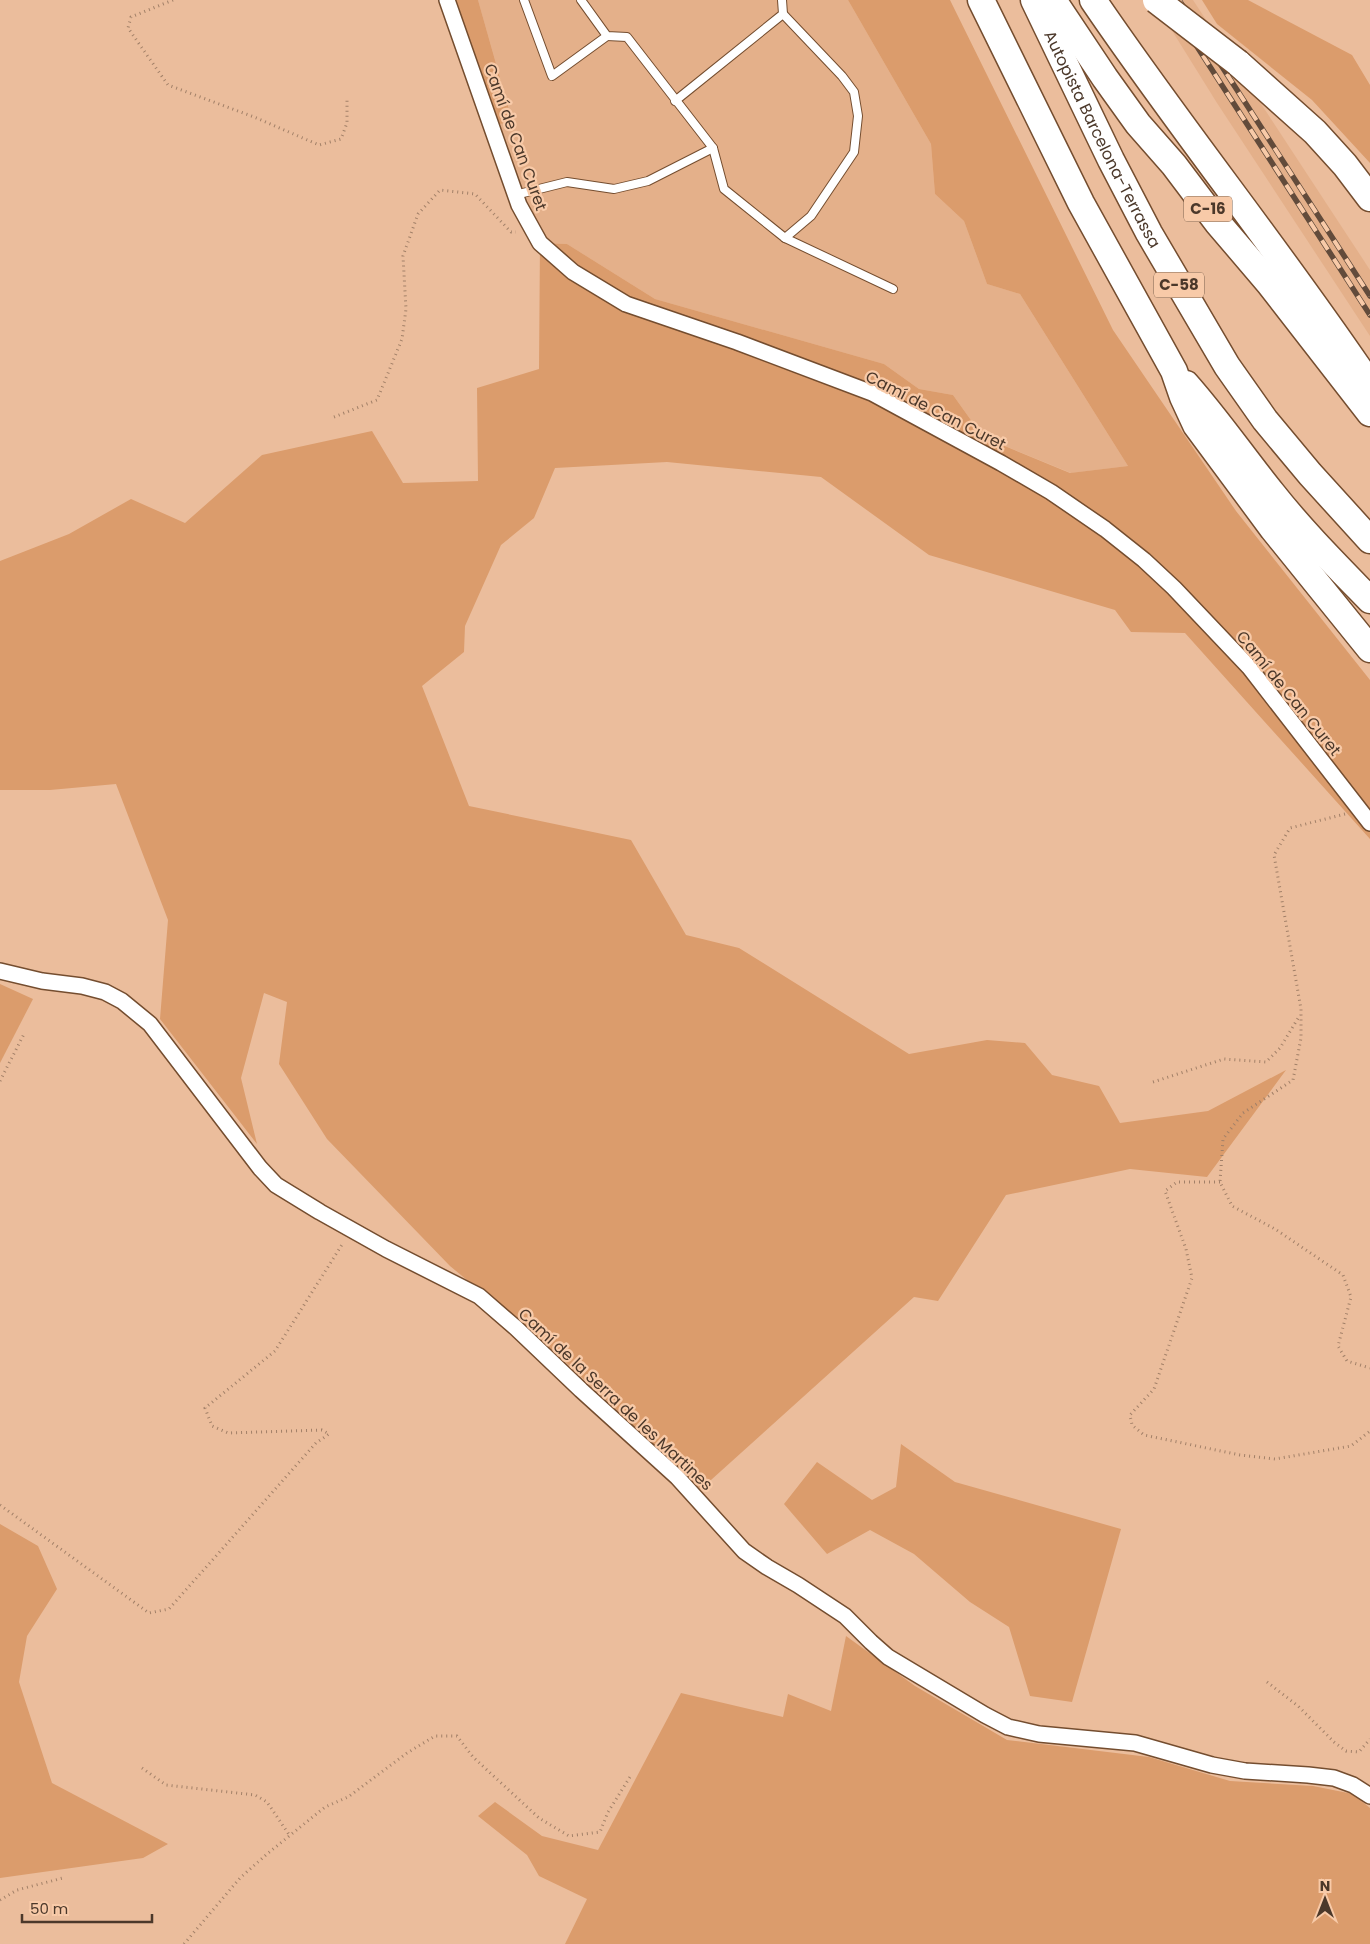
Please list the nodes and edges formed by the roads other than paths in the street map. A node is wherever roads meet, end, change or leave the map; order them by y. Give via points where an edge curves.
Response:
1 (447, 0) edge
2 (524, 0) edge
3 (581, 0) edge
4 (782, 0) edge
5 (981, 0) edge
6 (1034, 0) edge
7 (1053, 0) edge
8 (1093, 0) edge
9 (1156, 0) edge
10 (783, 14) junction
11 (607, 36) junction
12 (675, 101) junction
13 (713, 148) junction
14 (516, 195) junction
15 (1370, 198) edge
16 (785, 238) junction
17 (893, 289) dead end
18 (1174, 371) junction
19 (1370, 385) edge
20 (1370, 413) edge
21 (1370, 540) edge
22 (1370, 600) edge
23 (1370, 649) edge
24 (1370, 823) edge
25 (0, 971) edge
26 (1370, 1796) edge

1 - 14 street, Camí de Can Curet
2 - 11 lane via 552,76
3 - 11 lane
4 - 10 lane
5 - 18 highway via 1081,202
6 - 21 highway, Autopista Barcelona-Terrassa / C-58 via 1110,160 1227,366 1310,474
7 - 20 highway, C-16 via 1138,124 1269,283
8 - 19 highway via 1188,134 1292,271
9 - 15 highway, bridge via 1238,64 1315,132
10 - 12 lane
10 - 16 lane via 854,92 858,116 854,152 811,216
11 - 12 lane via 627,37
12 - 13 lane
13 - 14 lane via 648,181 614,189 567,182
13 - 16 lane via 724,190
14 - 24 street, Camí de Can Curet via 540,243 573,272 626,304 872,393 1001,463 1105,529 1168,582 1249,667
16 - 17 lane
18 - 22 highway via 1212,413 1278,500 1325,555
18 - 23 highway via 1196,425 1273,529
25 - 26 street, Camí de la Serra de les Martines via 82,986 122,1001 150,1024 276,1185 352,1230 479,1296 677,1476 744,1551 845,1616 888,1657 1008,1727 1039,1734 1135,1743 1245,1771 1334,1778

